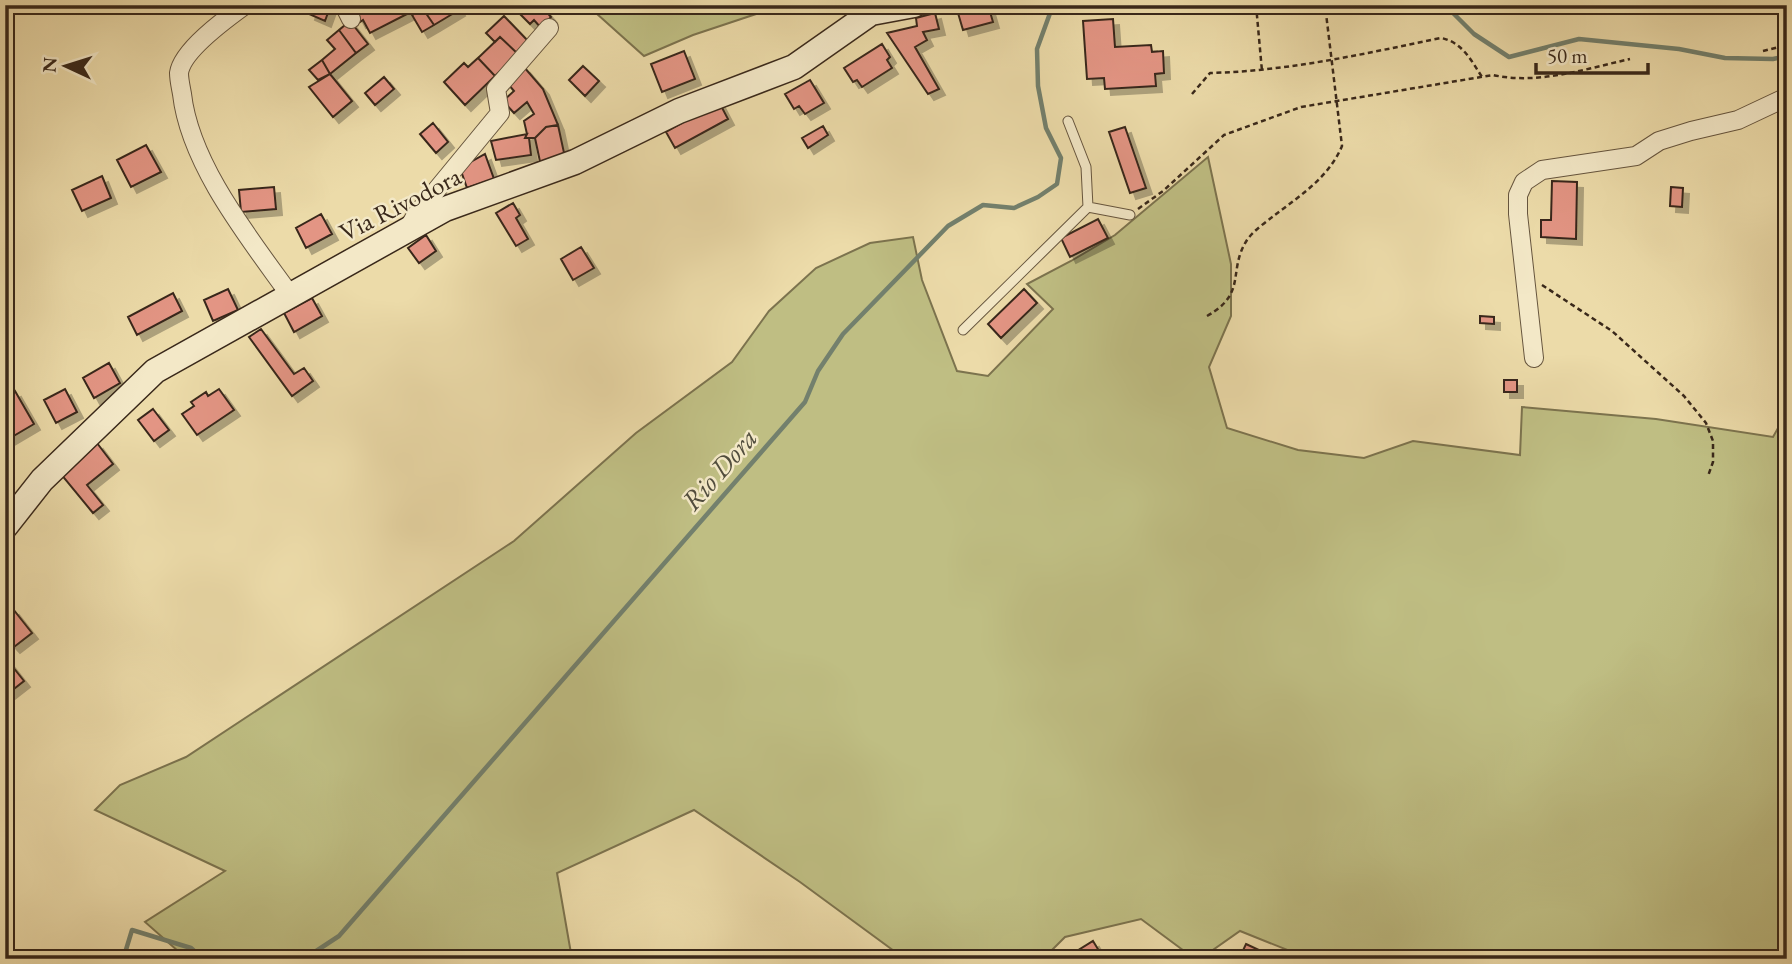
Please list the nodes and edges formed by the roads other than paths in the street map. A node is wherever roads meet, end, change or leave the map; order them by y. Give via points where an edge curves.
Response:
1 (245, 5) edge
2 (914, 5) edge
3 (549, 28) dead end
4 (1787, 97) edge
5 (1068, 121) dead end
6 (1088, 207) junction
7 (1130, 215) road end
8 (407, 230) junction
9 (290, 295) junction
10 (963, 330) dead end
11 (1534, 358) dead end
12 (5, 527) edge

1 - 9 street via 193,48 179,71 184,112 232,213
2 - 8 street, Via Rivodora via 871,13 793,67 679,111 575,162 445,209
3 - 8 street via 496,89 500,113
4 - 11 street via 1738,121 1659,141 1636,156 1542,170 1524,182 1518,195
5 - 6 lane via 1086,167
6 - 7 lane
6 - 10 lane
8 - 9 street, Via Rivodora
9 - 12 street, Via Rivodora via 155,371 42,480

